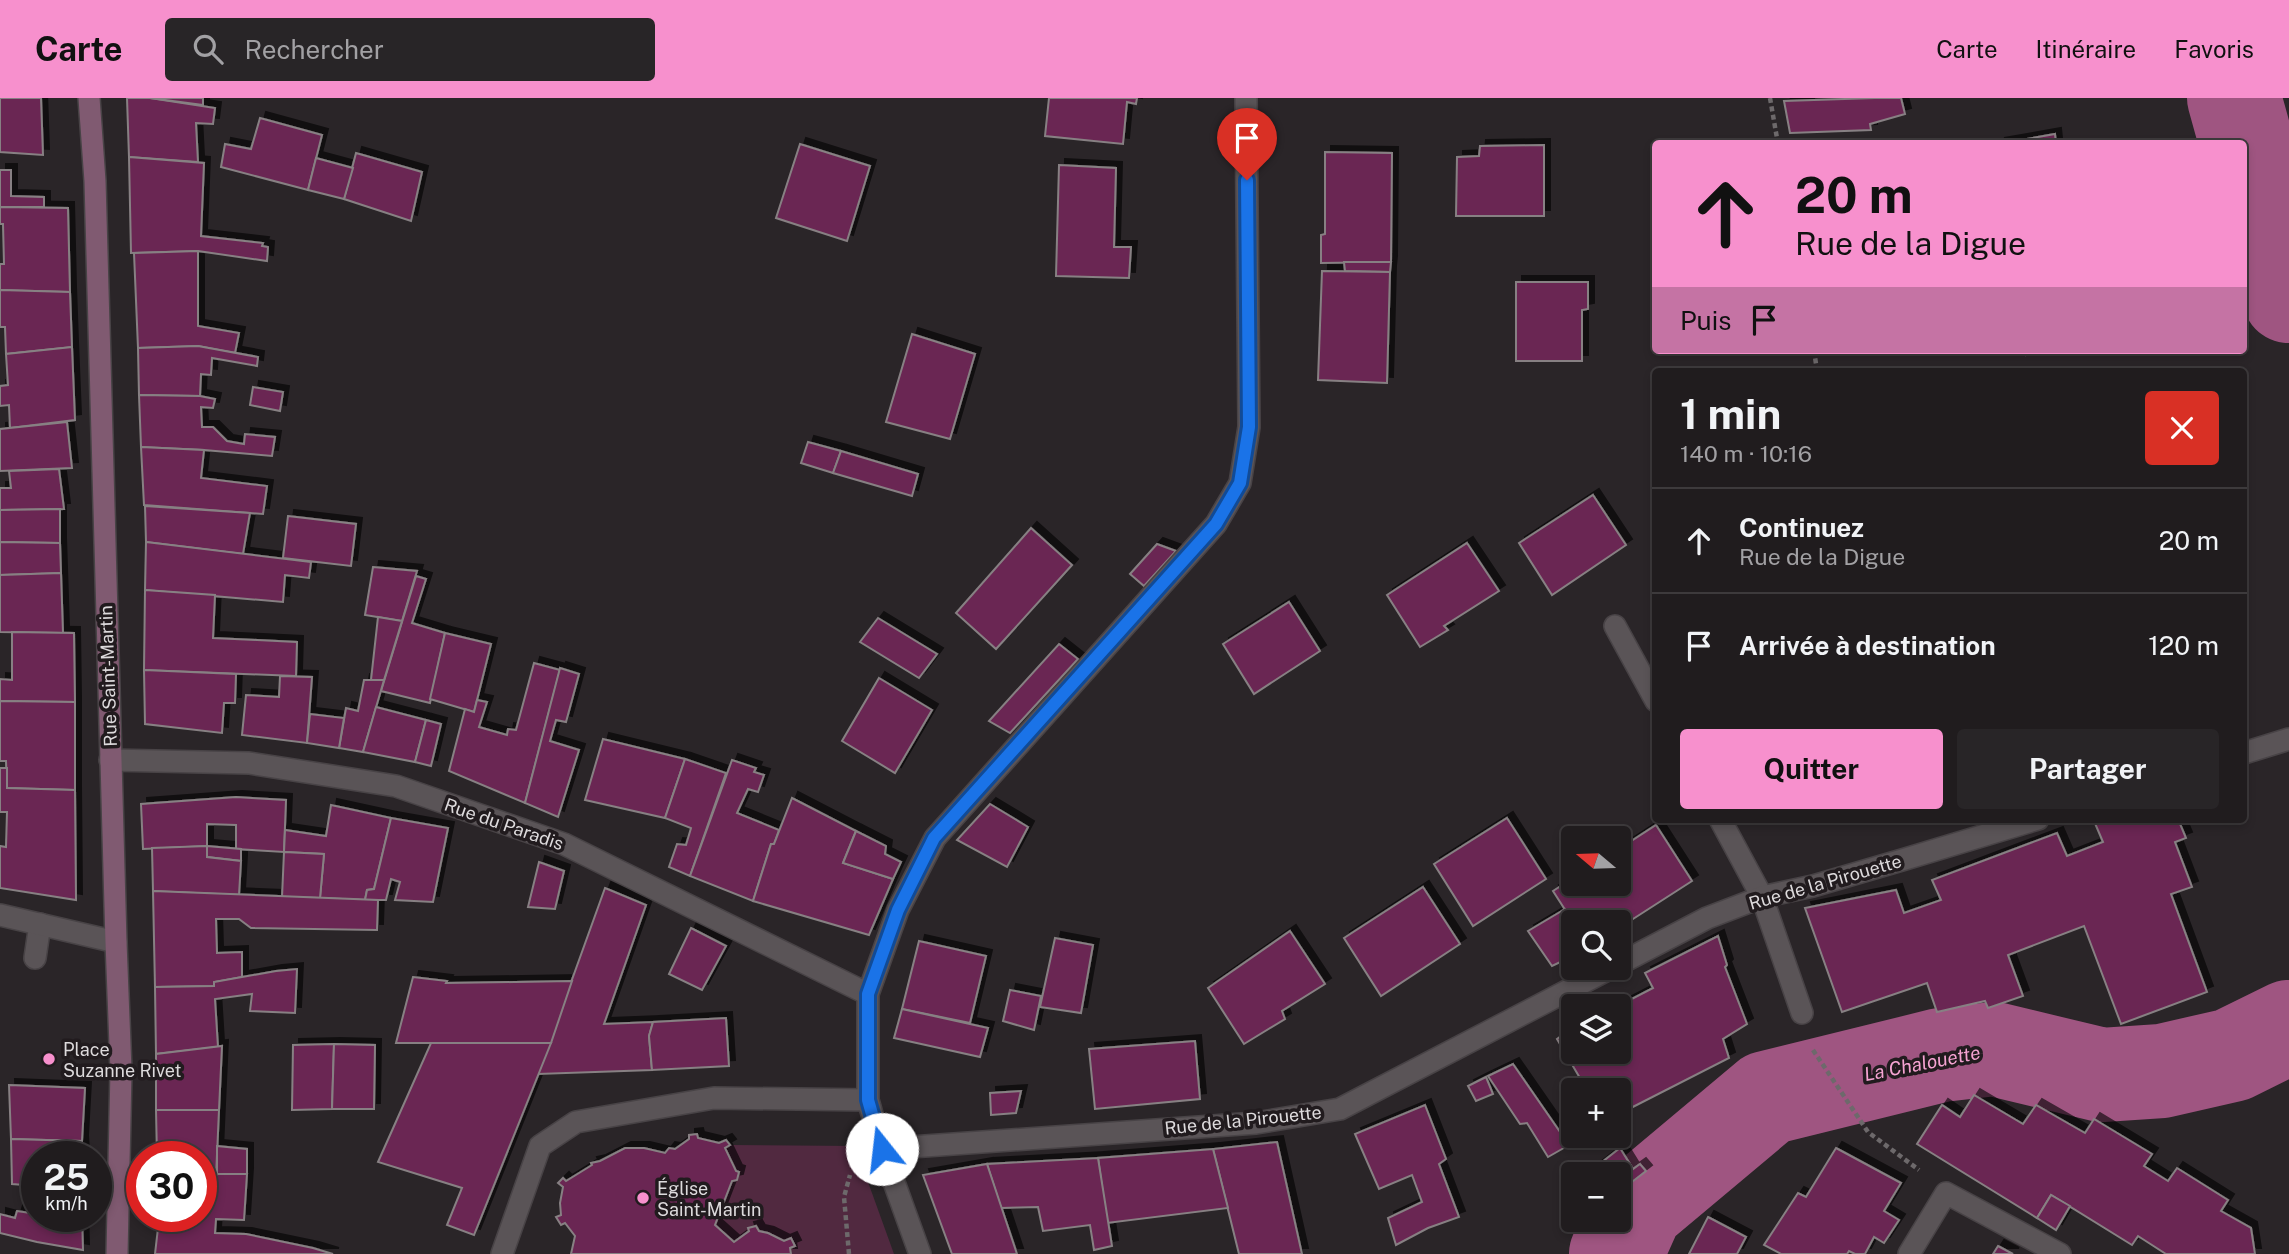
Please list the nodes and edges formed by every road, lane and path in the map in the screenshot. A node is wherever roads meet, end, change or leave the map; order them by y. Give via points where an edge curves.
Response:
1 (89, 98) edge
2 (1246, 98) edge
3 (1770, 98) edge
4 (1777, 140) edge
5 (1615, 626) dead end
6 (1652, 694) edge
7 (2289, 738) edge
8 (2247, 752) edge
9 (110, 760) junction
10 (1722, 823) edge
11 (2013, 823) edge
12 (1975, 829) edge
13 (1762, 897) junction
14 (0, 915) edge
15 (40, 924) junction
16 (116, 942) junction
17 (35, 958) dead end
18 (1631, 958) edge
19 (1588, 980) edge
20 (868, 994) junction
21 (1802, 1013) dead end
22 (1814, 1054) dead end
23 (868, 1100) junction
24 (882, 1149) junction
25 (1946, 1193) junction
26 (117, 1254) edge
27 (502, 1254) edge
28 (920, 1254) edge
29 (1909, 1254) edge
30 (2060, 1254) edge

1 - 9 main road, Rue Saint-Martin
2 - 20 street via 1249,427 1240,483 1216,524 934,838 898,910
3 - 4 path
5 - 6 street
7 - 8 street
9 - 16 main road, Rue Saint-Martin
9 - 20 street, Rue du Paradis via 249,763 396,786 564,844
10 - 13 street
11 - 12 street, Rue de la Pirouette
12 - 13 street, Rue de la Pirouette via 1813,886
13 - 18 street, Rue de la Pirouette via 1707,918
13 - 21 street
14 - 15 street
15 - 16 street
15 - 17 street
16 - 26 main road, Rue Saint-Martin via 121,1071
19 - 24 street, Rue de la Pirouette via 1340,1109 1256,1123
20 - 23 street
22 - 25 path via 1868,1132
23 - 24 street
23 - 27 street via 714,1098 576,1122 540,1146
24 - 28 street
25 - 29 street
25 - 30 street

